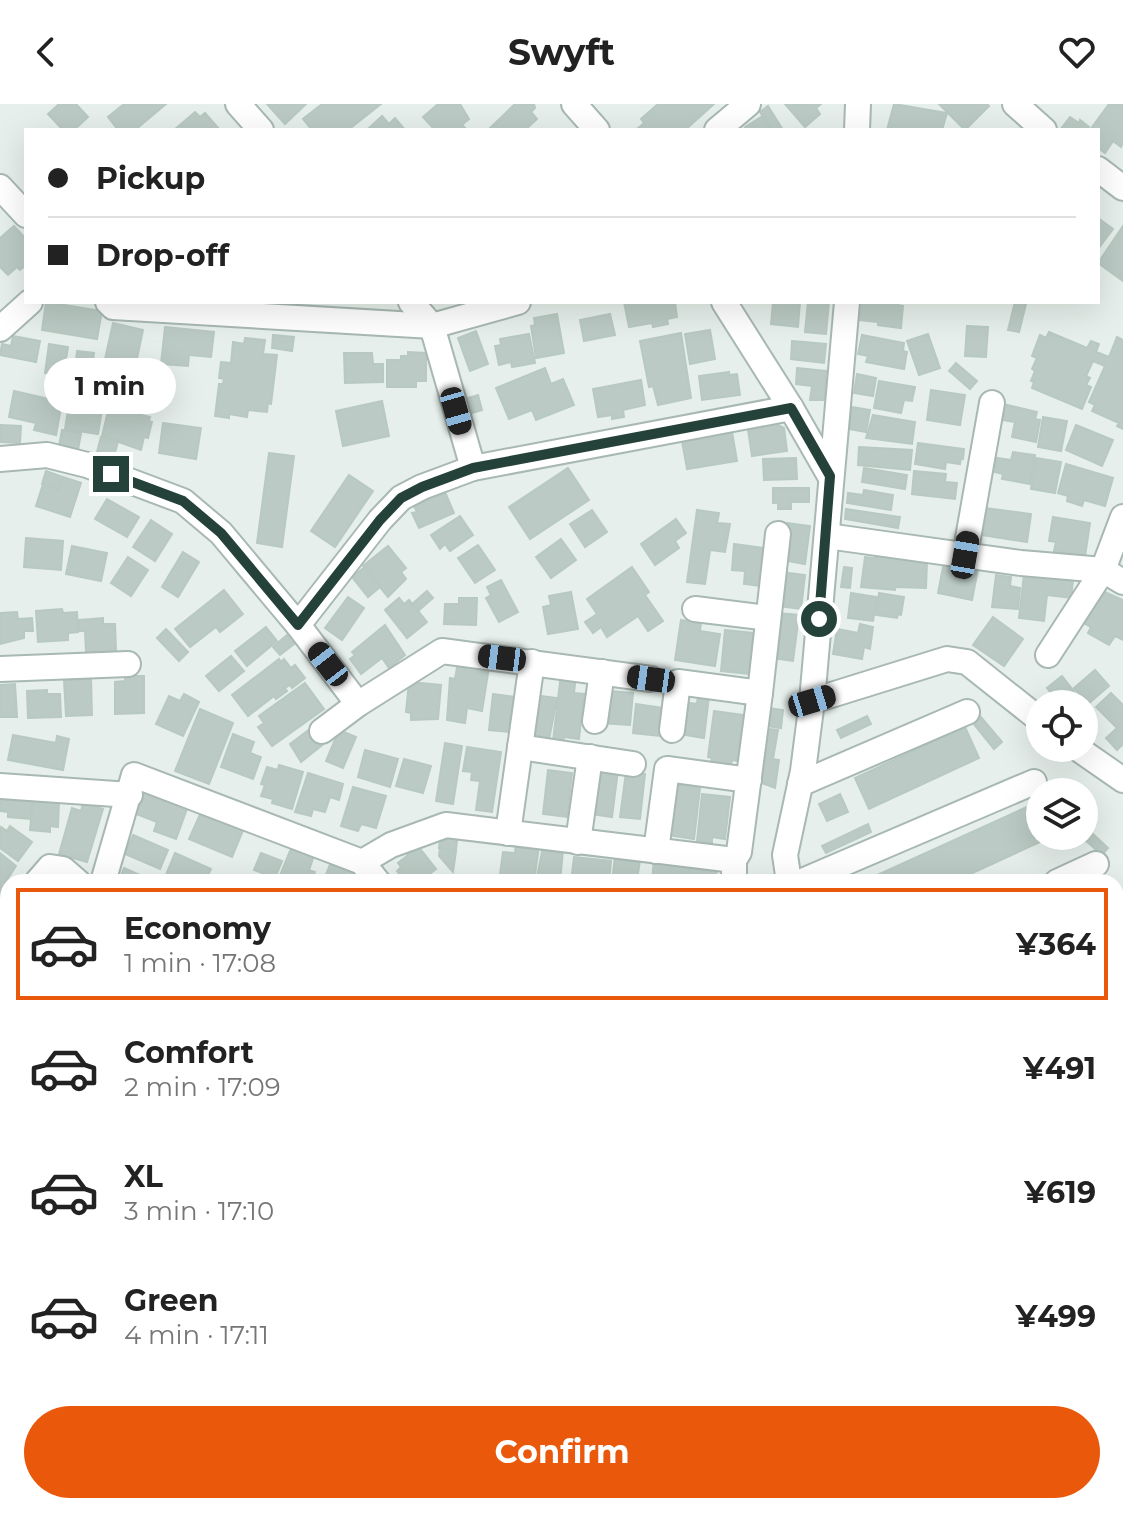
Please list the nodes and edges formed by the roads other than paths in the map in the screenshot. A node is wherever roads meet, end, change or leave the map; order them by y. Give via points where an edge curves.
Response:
1 (238, 104) edge
2 (574, 104) edge
3 (748, 104) edge
4 (858, 104) edge
5 (1015, 104) edge
6 (259, 128) edge
7 (595, 128) edge
8 (719, 128) edge
9 (857, 128) edge
10 (1042, 128) edge
11 (1100, 171) edge
12 (0, 187) edge
13 (1123, 188) edge
14 (24, 213) edge
15 (28, 304) edge
16 (110, 304) edge
17 (413, 304) edge
18 (511, 304) edge
19 (725, 304) edge
20 (847, 304) edge
21 (432, 326) junction
22 (0, 329) edge
23 (992, 403) dead end
24 (791, 408) junction
25 (0, 459) edge
26 (473, 468) junction
27 (830, 476) junction
28 (1123, 517) edge
29 (778, 534) dead end
30 (827, 536) junction
31 (965, 555) junction
32 (1113, 576) edge
33 (695, 609) dead end
34 (768, 618) junction
35 (298, 625) junction
36 (1048, 655) dead end
37 (532, 662) junction
38 (128, 664) dead end
39 (0, 669) edge
40 (602, 672) junction
41 (651, 679) dead end
42 (760, 693) junction
43 (812, 701) junction
44 (358, 704) junction
45 (1026, 709) edge
46 (967, 712) dead end
47 (595, 721) dead end
48 (672, 730) dead end
49 (322, 731) dead end
50 (520, 747) junction
51 (590, 757) junction
52 (1097, 762) edge
53 (633, 764) dead end
54 (749, 780) junction
55 (1123, 780) edge
56 (800, 784) junction
57 (1026, 785) edge
58 (0, 786) edge
59 (130, 795) junction
60 (508, 833) junction
61 (578, 842) junction
62 (656, 851) junction
63 (362, 862) junction
64 (1096, 864) dead end
65 (734, 871) edge
66 (44, 874) edge
67 (69, 874) edge
68 (105, 874) edge
69 (372, 874) edge
70 (788, 874) edge
71 (819, 874) edge
72 (1074, 874) edge

1 - 6 street
2 - 7 street
3 - 8 street
4 - 9 street
5 - 10 street
11 - 13 street
12 - 14 street
15 - 22 street
16 - 21 street
17 - 21 street
18 - 21 street
19 - 24 street
20 - 27 street
21 - 26 street
23 - 31 street
24 - 26 street
24 - 27 street
25 - 35 street via 47,455 183,501 221,533
26 - 35 street via 401,498
27 - 30 street
28 - 32 street
29 - 34 street
30 - 31 street
30 - 43 street
31 - 32 street
32 - 36 street
33 - 34 street
34 - 42 street
35 - 44 street
37 - 40 street
37 - 44 street via 442,651
37 - 50 street
38 - 39 street
40 - 41 street
40 - 47 street
42 - 48 street via 678,682
42 - 54 street
43 - 45 street via 947,659 967,662
43 - 56 street
44 - 49 street
46 - 56 street
50 - 51 street
50 - 60 street
51 - 53 street
51 - 61 street
52 - 55 street
54 - 62 street via 667,769
54 - 65 street
56 - 70 street via 785,855
57 - 71 street
58 - 59 street
59 - 63 street via 134,775
59 - 68 street
60 - 61 street
60 - 63 street via 446,825
61 - 62 street
62 - 65 street
63 - 69 street
64 - 72 street
66 - 67 street via 50,867

